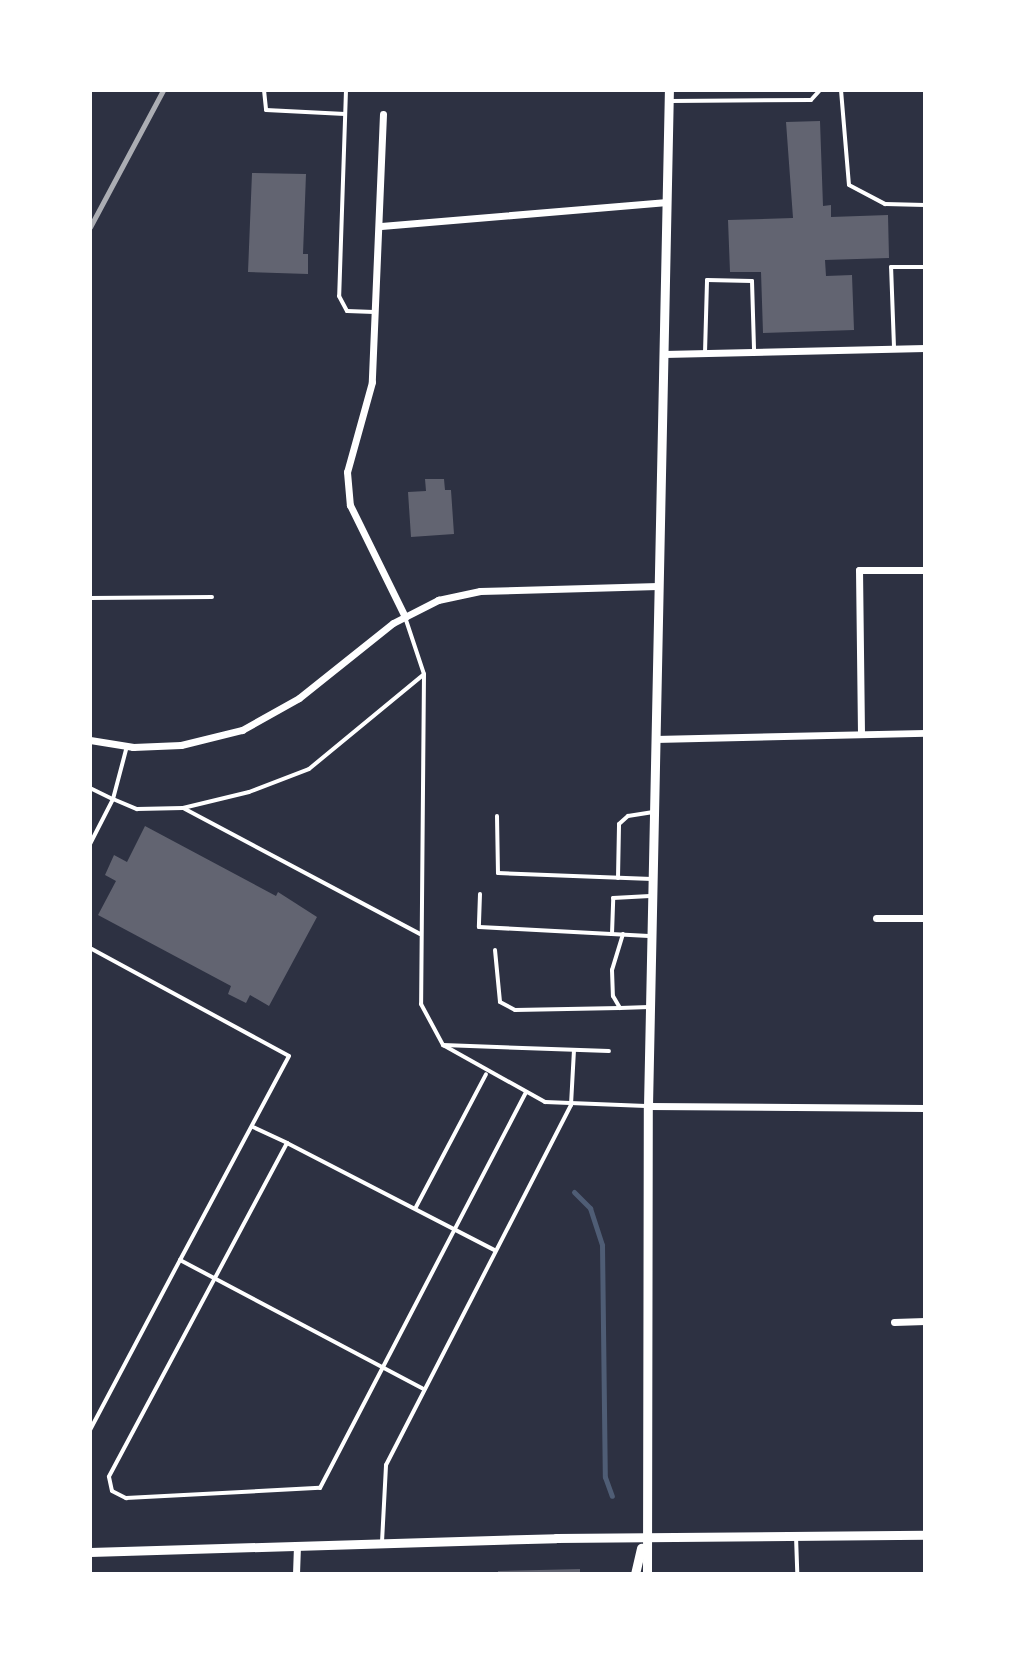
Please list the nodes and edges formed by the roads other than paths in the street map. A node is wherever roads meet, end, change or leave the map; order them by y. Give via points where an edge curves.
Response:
1 (264, 90) edge
2 (346, 90) edge
3 (820, 90) edge
4 (841, 90) edge
5 (669, 95) edge
6 (345, 114) junction
7 (383, 114) dead end
8 (667, 202) junction
9 (925, 205) edge
10 (381, 226) junction
11 (925, 267) edge
12 (376, 312) junction
13 (894, 348) junction
14 (925, 348) edge
15 (754, 351) junction
16 (705, 353) junction
17 (664, 354) junction
18 (925, 570) edge
19 (658, 586) junction
20 (212, 597) dead end
21 (90, 598) edge
22 (405, 617) junction
23 (424, 674) junction
24 (861, 733) junction
25 (925, 733) edge
26 (655, 739) junction
27 (90, 740) edge
28 (127, 746) junction
29 (90, 788) edge
30 (113, 799) junction
31 (183, 808) junction
32 (653, 812) junction
33 (497, 816) dead end
34 (90, 844) edge
35 (618, 878) junction
36 (652, 879) junction
37 (480, 894) dead end
38 (652, 896) junction
39 (876, 918) dead end
40 (925, 918) edge
41 (420, 934) junction
42 (612, 934) junction
43 (623, 934) junction
44 (651, 936) junction
45 (90, 948) edge
46 (495, 950) dead end
47 (650, 1007) junction
48 (620, 1008) junction
49 (443, 1045) junction
50 (574, 1050) junction
51 (609, 1051) dead end
52 (486, 1074) junction
53 (526, 1093) junction
54 (571, 1105) junction
55 (648, 1106) junction
56 (925, 1108) edge
57 (253, 1127) junction
58 (287, 1143) junction
59 (416, 1207) junction
60 (454, 1228) junction
61 (494, 1250) junction
62 (180, 1260) junction
63 (215, 1277) junction
64 (925, 1321) edge
65 (894, 1322) dead end
66 (383, 1366) junction
67 (422, 1388) junction
68 (90, 1430) edge
69 (925, 1535) edge
70 (644, 1536) junction
71 (796, 1536) junction
72 (382, 1546) junction
73 (297, 1550) junction
74 (90, 1552) edge
75 (296, 1574) edge
76 (635, 1574) edge
77 (647, 1574) edge
78 (797, 1574) edge

1 - 6 lane via 266,110
2 - 6 lane
3 - 5 lane via 811,100
4 - 9 lane via 849,185 885,204
5 - 8 street
6 - 12 lane via 339,296 347,311
7 - 10 street
8 - 10 street
8 - 17 street
10 - 12 street
11 - 13 lane via 891,267
12 - 22 street via 372,382 347,472 350,505
13 - 14 street
13 - 15 street
15 - 16 street
15 - 16 lane via 752,281 707,280
16 - 17 street
17 - 19 street
18 - 24 street via 859,570
19 - 22 street via 480,591 438,600
19 - 26 street
20 - 21 lane
22 - 23 lane
22 - 28 street via 299,698 242,730 181,745
23 - 31 lane via 309,769 249,792
23 - 41 lane
24 - 25 street
24 - 26 street
26 - 32 street
27 - 28 street
28 - 30 lane
29 - 30 lane
30 - 31 lane via 137,809
30 - 34 lane
31 - 41 lane
32 - 35 lane via 628,816 619,824
32 - 36 street
33 - 35 lane via 498,873
35 - 36 lane
36 - 38 street
37 - 42 lane via 479,927
38 - 42 lane via 613,898
38 - 44 street
39 - 40 street
41 - 49 lane via 421,1004
42 - 43 lane
43 - 44 lane
43 - 48 lane via 612,970 613,996
44 - 47 street
45 - 57 lane via 289,1056
46 - 48 lane via 500,1002 515,1010
47 - 48 lane
47 - 55 street
49 - 50 lane
49 - 52 lane
50 - 51 lane
50 - 54 lane
52 - 53 lane
52 - 59 lane
53 - 54 lane
53 - 60 lane
54 - 55 lane
54 - 61 lane
55 - 56 street
55 - 70 street
57 - 58 lane
57 - 62 lane
58 - 59 lane
58 - 63 lane
59 - 60 lane
60 - 61 lane
60 - 66 lane
61 - 67 lane
62 - 63 lane
62 - 68 lane
63 - 66 lane
63 - 66 lane via 109,1477 112,1491 126,1498 320,1488
64 - 65 street
66 - 67 lane
67 - 72 lane via 386,1465
69 - 71 street
70 - 71 street
70 - 72 street
70 - 76 street
70 - 77 street
71 - 78 lane
72 - 73 street
73 - 74 street
73 - 75 street

